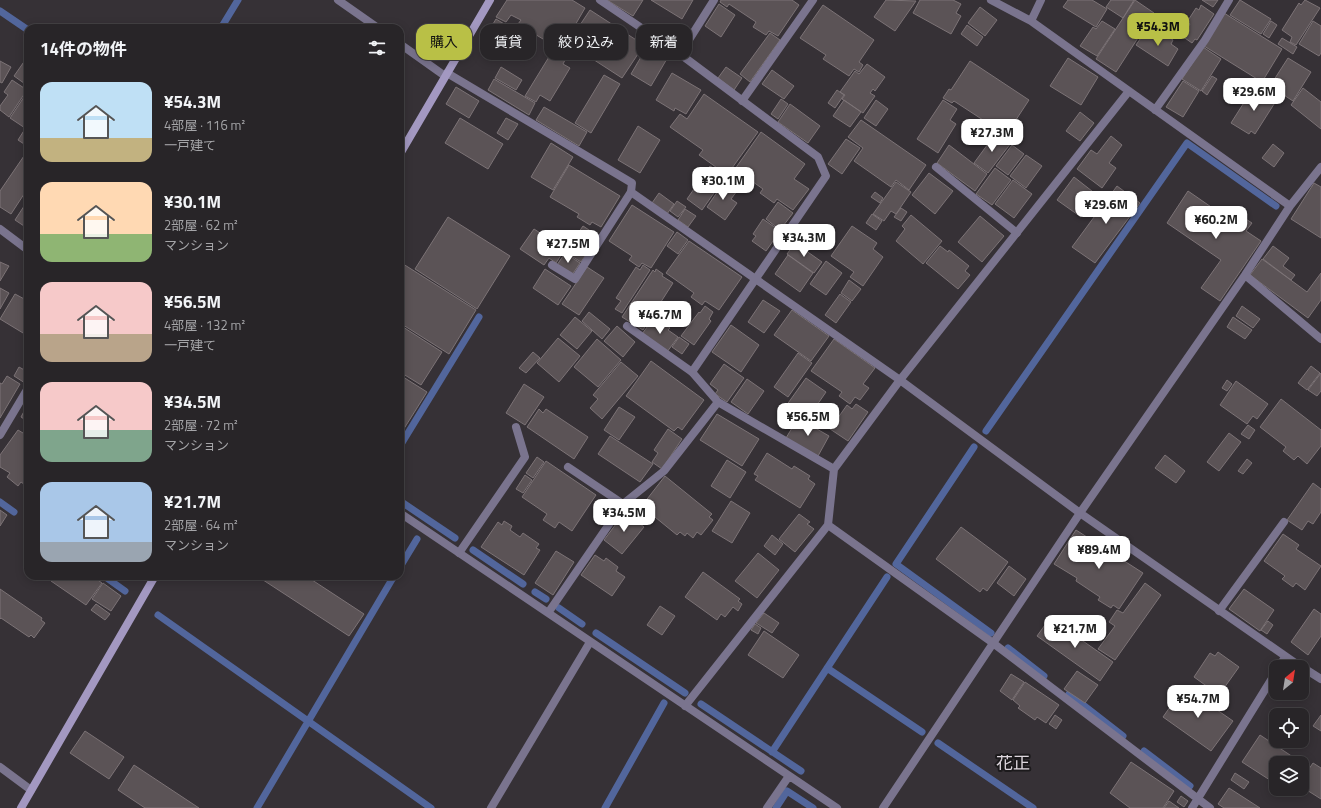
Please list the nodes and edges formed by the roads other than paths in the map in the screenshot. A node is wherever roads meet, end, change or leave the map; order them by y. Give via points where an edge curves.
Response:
1 (338, 0) edge
2 (490, 0) edge
3 (600, 0) edge
4 (714, 0) edge
5 (813, 0) edge
6 (991, 0) edge
7 (1041, 0) edge
8 (1228, 0) edge
9 (1031, 22) junction
10 (372, 24) edge
11 (636, 24) edge
12 (692, 35) edge
13 (404, 47) edge
14 (688, 60) edge
15 (446, 74) junction
16 (1129, 91) junction
17 (742, 101) junction
18 (1155, 110) junction
19 (404, 147) edge
20 (936, 167) dead end
21 (1321, 167) edge
22 (631, 192) junction
23 (1290, 206) junction
24 (0, 229) edge
25 (1017, 234) junction
26 (24, 247) edge
27 (552, 265) dead end
28 (1245, 275) junction
29 (755, 278) junction
30 (627, 326) dead end
31 (1321, 339) edge
32 (692, 372) junction
33 (900, 380) junction
34 (24, 395) edge
35 (718, 402) junction
36 (516, 427) dead end
37 (0, 435) edge
38 (568, 467) dead end
39 (834, 469) junction
40 (623, 504) junction
41 (1080, 513) junction
42 (404, 516) edge
43 (1284, 522) dead end
44 (828, 525) junction
45 (459, 553) junction
46 (153, 580) edge
47 (1219, 611) junction
48 (548, 613) junction
49 (590, 642) junction
50 (993, 643) junction
51 (1285, 657) junction
52 (1283, 660) edge
53 (1290, 660) edge
54 (1309, 671) edge
55 (1321, 679) edge
56 (1269, 683) edge
57 (685, 706) junction
58 (0, 767) edge
59 (788, 776) junction
60 (31, 790) junction
61 (1198, 799) junction
62 (21, 808) edge
63 (491, 808) edge
64 (767, 808) edge
65 (837, 808) edge
66 (883, 808) edge
67 (1192, 808) edge
68 (1210, 808) edge

1 - 10 street
2 - 15 street
3 - 11 street
4 - 12 street
5 - 17 street
6 - 9 street
7 - 9 street
8 - 18 street via 1205,40
9 - 16 street
13 - 15 street
14 - 17 street
15 - 19 street
15 - 22 street via 632,183
16 - 18 street
16 - 25 street
17 - 29 street via 818,157 826,176
18 - 23 street
20 - 25 street
21 - 23 street
22 - 27 street via 575,279
22 - 29 street
23 - 28 street
24 - 26 street
25 - 33 street
28 - 31 street
28 - 41 street
29 - 32 street
29 - 33 street
30 - 32 street
32 - 35 street
33 - 39 street
33 - 41 street
34 - 37 street
35 - 39 street
35 - 40 street via 664,471
36 - 45 street via 525,457
38 - 40 street
39 - 44 street
40 - 48 street
41 - 47 street
41 - 50 street
42 - 45 street
43 - 47 street
44 - 50 street
44 - 57 street
45 - 48 street
46 - 60 street
47 - 51 street
48 - 49 street
49 - 57 street
49 - 63 street
50 - 61 street
50 - 66 street
51 - 52 street
51 - 53 street
54 - 55 street
56 - 61 street
57 - 59 street
58 - 60 street
59 - 64 street
59 - 65 street
60 - 62 street
61 - 67 street
61 - 68 street

